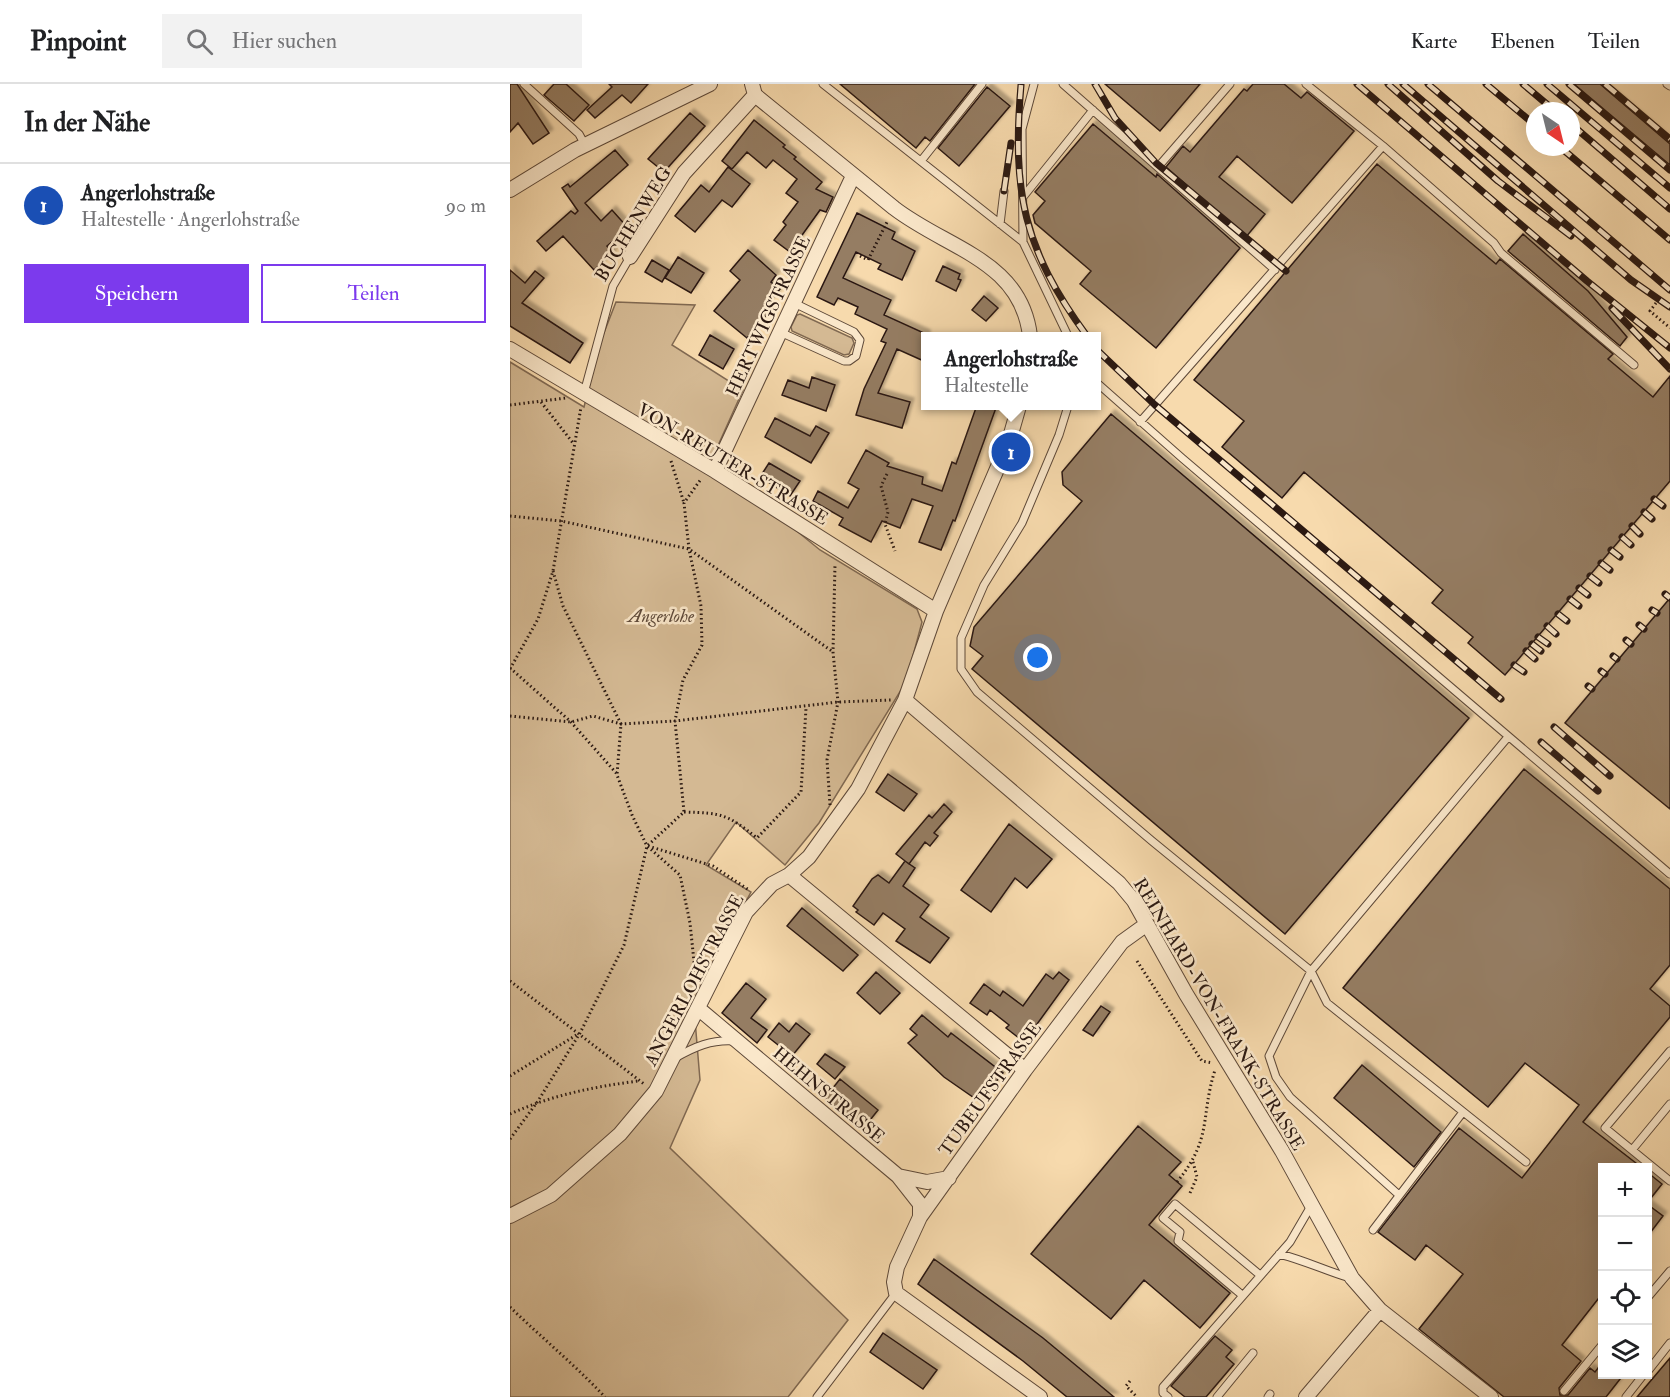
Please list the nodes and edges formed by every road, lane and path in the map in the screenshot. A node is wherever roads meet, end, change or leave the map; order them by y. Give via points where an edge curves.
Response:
1 (524, 84) edge
2 (710, 84) edge
3 (823, 84) edge
4 (982, 84) edge
5 (1034, 84) edge
6 (1063, 84) edge
7 (1230, 84) edge
8 (1306, 84) edge
9 (753, 89) edge
10 (1093, 111) junction
11 (585, 145) junction
12 (1383, 146) junction
13 (921, 161) junction
14 (1158, 167) junction
15 (853, 176) junction
16 (510, 190) edge
17 (1004, 191) dead end
18 (1023, 197) junction
19 (894, 208) junction
20 (1000, 224) junction
21 (1023, 242) junction
22 (860, 256) dead end
23 (630, 257) joint
24 (1275, 270) junction
25 (794, 303) junction
26 (1656, 303) dead end
27 (1670, 328) edge
28 (780, 332) junction
29 (1030, 332) edge
30 (1066, 332) edge
31 (510, 349) edge
32 (1634, 365) dead end
33 (1101, 387) edge
34 (584, 394) junction
35 (541, 402) junction
36 (510, 405) edge
37 (1018, 410) edge
38 (1066, 410) edge
39 (1140, 422) junction
40 (665, 442) junction
41 (574, 444) junction
42 (715, 471) junction
43 (887, 474) dead end
44 (684, 503) junction
45 (510, 516) edge
46 (561, 521) junction
47 (835, 547) junction
48 (689, 549) junction
49 (895, 551) dead end
50 (553, 571) junction
51 (936, 611) junction
52 (833, 652) junction
53 (510, 668) edge
54 (904, 700) junction
55 (838, 702) junction
56 (806, 707) junction
57 (510, 716) edge
58 (675, 721) junction
59 (571, 722) junction
60 (621, 724) junction
61 (1508, 737) junction
62 (617, 775) junction
63 (684, 812) junction
64 (831, 828) junction
65 (647, 846) junction
66 (1670, 874) edge
67 (789, 875) junction
68 (759, 896) junction
69 (1147, 924) junction
70 (1137, 961) dead end
71 (1311, 971) junction
72 (510, 981) edge
73 (699, 1010) junction
74 (580, 1033) junction
75 (737, 1041) junction
76 (1670, 1051) edge
77 (674, 1058) junction
78 (1025, 1070) junction
79 (510, 1076) edge
80 (639, 1081) junction
81 (656, 1091) junction
82 (538, 1101) junction
83 (1670, 1104) edge
84 (1463, 1112) junction
85 (510, 1114) edge
86 (510, 1139) edge
87 (1632, 1150) junction
88 (1194, 1162) junction
89 (1526, 1162) dead end
90 (898, 1176) junction
91 (949, 1178) junction
92 (1670, 1180) edge
93 (1177, 1182) dead end
94 (1190, 1193) dead end
95 (1400, 1195) junction
96 (1312, 1204) junction
97 (510, 1216) edge
98 (920, 1217) junction
99 (1373, 1230) dead end
100 (1279, 1254) junction
101 (1670, 1271) edge
102 (1260, 1275) junction
103 (1352, 1278) junction
104 (1652, 1291) edge
105 (896, 1293) junction
106 (1242, 1295) junction
107 (510, 1307) edge
108 (1380, 1310) junction
109 (1670, 1343) edge
110 (1598, 1350) edge
111 (1252, 1353) dead end
112 (1652, 1364) edge
113 (1640, 1379) edge
114 (1130, 1381) dead end
115 (1564, 1391) dead end
116 (605, 1397) edge
117 (817, 1397) edge
118 (1040, 1397) edge
119 (1137, 1397) edge
120 (1168, 1397) edge
121 (1217, 1397) edge
122 (1306, 1397) edge
123 (1491, 1397) edge
124 (1626, 1397) edge

1 - 11 lane via 579,134
2 - 11 street
3 - 13 lane
4 - 13 lane
5 - 18 lane via 1022,129
6 - 10 lane
7 - 14 lane
8 - 12 lane
9 - 15 street
9 - 23 street, BUCHENWEG via 684,172
10 - 14 lane
10 - 18 lane
11 - 16 street
12 - 24 lane
12 - 32 lane via 1494,243 1500,253
13 - 20 lane
14 - 24 lane
15 - 19 street
15 - 25 street, HERTWIGSTRASSE
17 - 20 lane
18 - 21 lane
19 - 22 path via 868,260
19 - 29 street via 1006,279 1019,297
20 - 21 lane
21 - 30 lane
23 - 34 lane, BUCHENWEG via 614,286
24 - 39 lane
25 - 28 street, HERTWIGSTRASSE
25 - 28 lane via 854,332 860,340 856,356 844,361
26 - 27 path via 1650,311
28 - 42 street, HERTWIGSTRASSE
31 - 34 street, VON-REUTER-STRASSE
33 - 39 lane
34 - 35 path
34 - 40 street, VON-REUTER-STRASSE
34 - 41 path
35 - 36 path
35 - 41 path
37 - 51 street, ANGERLOHSTRASSE via 1009,441
38 - 71 lane via 1022,523 984,585 961,638 961,669 977,692
39 - 61 lane
40 - 42 street, VON-REUTER-STRASSE
40 - 44 path
41 - 46 path
42 - 44 path via 697,482
42 - 47 street, VON-REUTER-STRASSE
43 - 49 path via 881,486 888,512 885,524
44 - 48 path
45 - 46 path
46 - 48 path
46 - 50 path
47 - 51 street, VON-REUTER-STRASSE
47 - 52 path
48 - 52 path
48 - 58 path via 701,606 702,645 683,680
50 - 53 path via 538,619
50 - 60 path via 563,606
51 - 54 street, ANGERLOHSTRASSE
52 - 55 path
53 - 59 path
54 - 55 path
54 - 64 street, ANGERLOHSTRASSE via 858,789
54 - 69 street, REINHARD-VON-FRANK-STRASSE via 1119,882
55 - 56 path
55 - 64 path via 827,760
56 - 58 path
56 - 63 path via 801,792 758,838 720,813
57 - 59 path
58 - 60 path
58 - 63 path
59 - 60 path via 594,716
59 - 62 path
60 - 62 path
61 - 66 lane
61 - 71 lane
62 - 65 path
63 - 65 path
64 - 67 street, ANGERLOHSTRASSE
65 - 68 path via 713,866
65 - 73 path via 680,875 690,924
65 - 74 path via 624,945
67 - 68 street, ANGERLOHSTRASSE
67 - 78 street
68 - 73 street, ANGERLOHSTRASSE via 746,912
69 - 78 street, TUBEUFSTRASSE via 1122,942
69 - 96 street, REINHARD-VON-FRANK-STRASSE
70 - 88 path via 1198,1055 1208,1063 1218,1062 1204,1137
71 - 84 lane via 1327,1003
71 - 95 lane via 1269,1056 1276,1077 1290,1096
72 - 74 path
73 - 75 street, HEHNSTRASSE
73 - 77 street, ANGERLOHSTRASSE
74 - 79 path
74 - 80 path
74 - 82 path
75 - 77 lane via 706,1043
75 - 90 street, HEHNSTRASSE
76 - 87 lane via 1605,1128
77 - 81 street, ANGERLOHSTRASSE
78 - 91 street, TUBEUFSTRASSE
80 - 81 path
80 - 82 path via 592,1087
81 - 97 street, ANGERLOHSTRASSE via 620,1134 551,1195
82 - 85 path
82 - 86 path
83 - 87 lane
84 - 89 lane
84 - 95 lane
87 - 92 lane
88 - 93 path
88 - 94 path via 1197,1178
90 - 91 street, HEHNSTRASSE via 927,1182
90 - 98 street, HEHNSTRASSE via 920,1204
91 - 98 street, TUBEUFSTRASSE
95 - 99 lane
96 - 100 lane
96 - 103 street, REINHARD-VON-FRANK-STRASSE
98 - 105 street, TUBEUFSTRASSE via 897,1267
100 - 102 lane
100 - 103 lane
101 - 104 lane
102 - 106 lane
102 - 106 lane via 1175,1204 1163,1218 1180,1232 1178,1241
103 - 108 street, REINHARD-VON-FRANK-STRASSE
105 - 117 lane
105 - 118 street
106 - 120 lane via 1163,1387
107 - 116 path via 576,1365
108 - 122 street
108 - 123 street, REINHARD-VON-FRANK-STRASSE
109 - 112 lane
110 - 115 lane
111 - 121 lane
113 - 124 lane
114 - 119 path via 1126,1386

